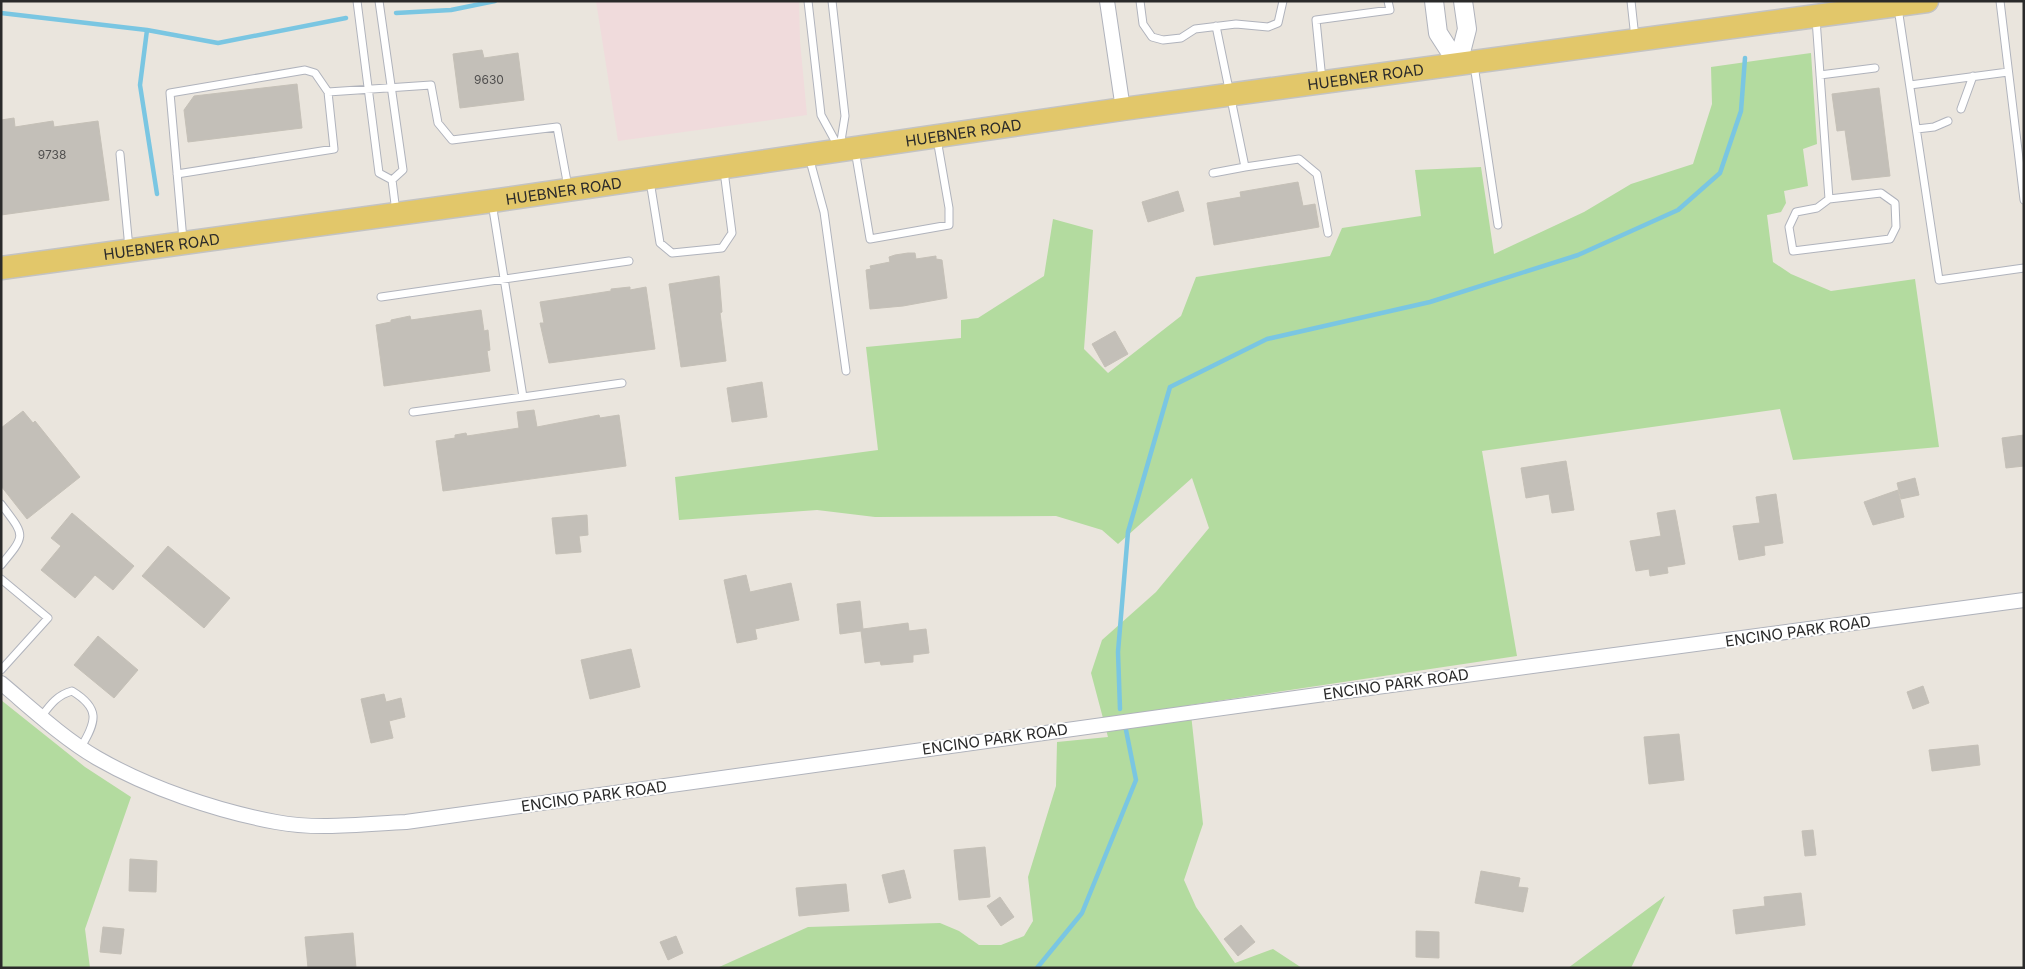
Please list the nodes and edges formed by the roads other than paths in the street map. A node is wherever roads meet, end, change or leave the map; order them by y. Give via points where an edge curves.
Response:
1 (357, 1) edge
2 (379, 1) edge
3 (808, 1) edge
4 (832, 1) edge
5 (1108, 1) edge
6 (1140, 1) edge
7 (1283, 1) edge
8 (1388, 1) edge
9 (1434, 1) edge
10 (1464, 1) edge
11 (1631, 1) edge
12 (1927, 1) edge
13 (2000, 1) edge
14 (1897, 5) junction
15 (1816, 16) junction
16 (1216, 26) junction
17 (1636, 40) junction
18 (1466, 63) junction
19 (1875, 68) dead end
20 (2008, 72) junction
21 (1820, 75) junction
22 (1973, 76) junction
23 (1322, 83) junction
24 (1910, 85) junction
25 (392, 88) junction
26 (367, 90) junction
27 (328, 92) junction
28 (1230, 95) junction
29 (1123, 109) junction
30 (1961, 109) dead end
31 (1948, 121) dead end
32 (1917, 129) junction
33 (936, 136) junction
34 (847, 149) junction
35 (120, 154) dead end
36 (808, 154) junction
37 (723, 166) junction
38 (1245, 167) junction
39 (1212, 173) dead end
40 (177, 174) junction
41 (649, 176) junction
42 (392, 180) junction
43 (568, 188) junction
44 (1829, 199) junction
45 (2024, 200) edge
46 (492, 201) junction
47 (396, 212) junction
48 (1498, 225) dead end
49 (1328, 233) dead end
50 (183, 243) junction
51 (129, 250) junction
52 (629, 261) dead end
53 (1, 268) edge
54 (2024, 268) edge
55 (505, 279) junction
56 (381, 297) dead end
57 (846, 371) dead end
58 (622, 383) dead end
59 (523, 397) junction
60 (412, 412) dead end
61 (1, 504) edge
62 (1, 565) edge
63 (1, 579) edge
64 (2024, 600) edge
65 (1, 670) edge
66 (1, 683) edge
67 (41, 717) junction
68 (81, 747) junction

1 - 26 lane
2 - 25 lane
3 - 34 lane via 820,115
4 - 34 lane
5 - 29 street
6 - 16 lane via 1143,24 1152,37 1163,40 1181,38 1195,29
7 - 16 lane via 1278,23 1268,27
8 - 23 lane via 1390,10 1316,20
9 - 18 street via 1438,33
10 - 18 street
11 - 17 lane
12 - 14 main road, HUEBNER ROAD
13 - 20 lane
14 - 15 main road, HUEBNER ROAD
14 - 24 lane
15 - 17 main road, HUEBNER ROAD
15 - 21 lane
16 - 28 lane
17 - 18 main road, HUEBNER ROAD
18 - 23 main road, HUEBNER ROAD
18 - 48 lane
19 - 21 lane
20 - 22 lane
20 - 45 lane
21 - 44 lane
22 - 24 lane
22 - 30 lane
23 - 28 main road, HUEBNER ROAD
24 - 32 lane
25 - 26 lane
25 - 42 lane via 404,170
25 - 43 lane via 431,85 438,123 452,140 558,127
26 - 27 lane
26 - 42 lane via 379,172
27 - 40 lane via 334,149
27 - 40 lane via 315,73 305,70 170,93
28 - 29 main road, HUEBNER ROAD
28 - 38 lane
29 - 33 main road, HUEBNER ROAD
31 - 32 lane
32 - 54 lane via 1939,280
33 - 34 main road, HUEBNER ROAD
33 - 34 lane via 949,224 870,239
34 - 36 main road, HUEBNER ROAD
35 - 51 lane
36 - 37 main road, HUEBNER ROAD
36 - 57 lane via 824,212
37 - 41 main road, HUEBNER ROAD
37 - 41 lane via 732,233 722,248 672,253 660,243
38 - 39 lane
38 - 49 lane via 1299,159 1318,174
40 - 50 lane
41 - 43 main road, HUEBNER ROAD
42 - 47 lane
43 - 46 main road, HUEBNER ROAD
44 - 44 lane via 1817,208 1796,212 1789,227 1793,251 1890,239 1896,227 1895,203 1881,193
46 - 47 main road, HUEBNER ROAD
46 - 55 lane
47 - 50 main road, HUEBNER ROAD
50 - 51 main road, HUEBNER ROAD
51 - 53 main road, HUEBNER ROAD
52 - 55 lane
55 - 56 lane
55 - 59 lane
58 - 59 lane
59 - 60 lane
61 - 62 lane via 19,528 21,536 18,545
63 - 65 lane via 48,618
64 - 68 street, ENCINO PARK ROAD via 406,822 336,826 277,822 210,805 156,786 122,772
66 - 67 street, ENCINO PARK ROAD
67 - 68 street, ENCINO PARK ROAD
67 - 68 lane via 63,693 72,691 82,698 90,705 94,716 92,729

